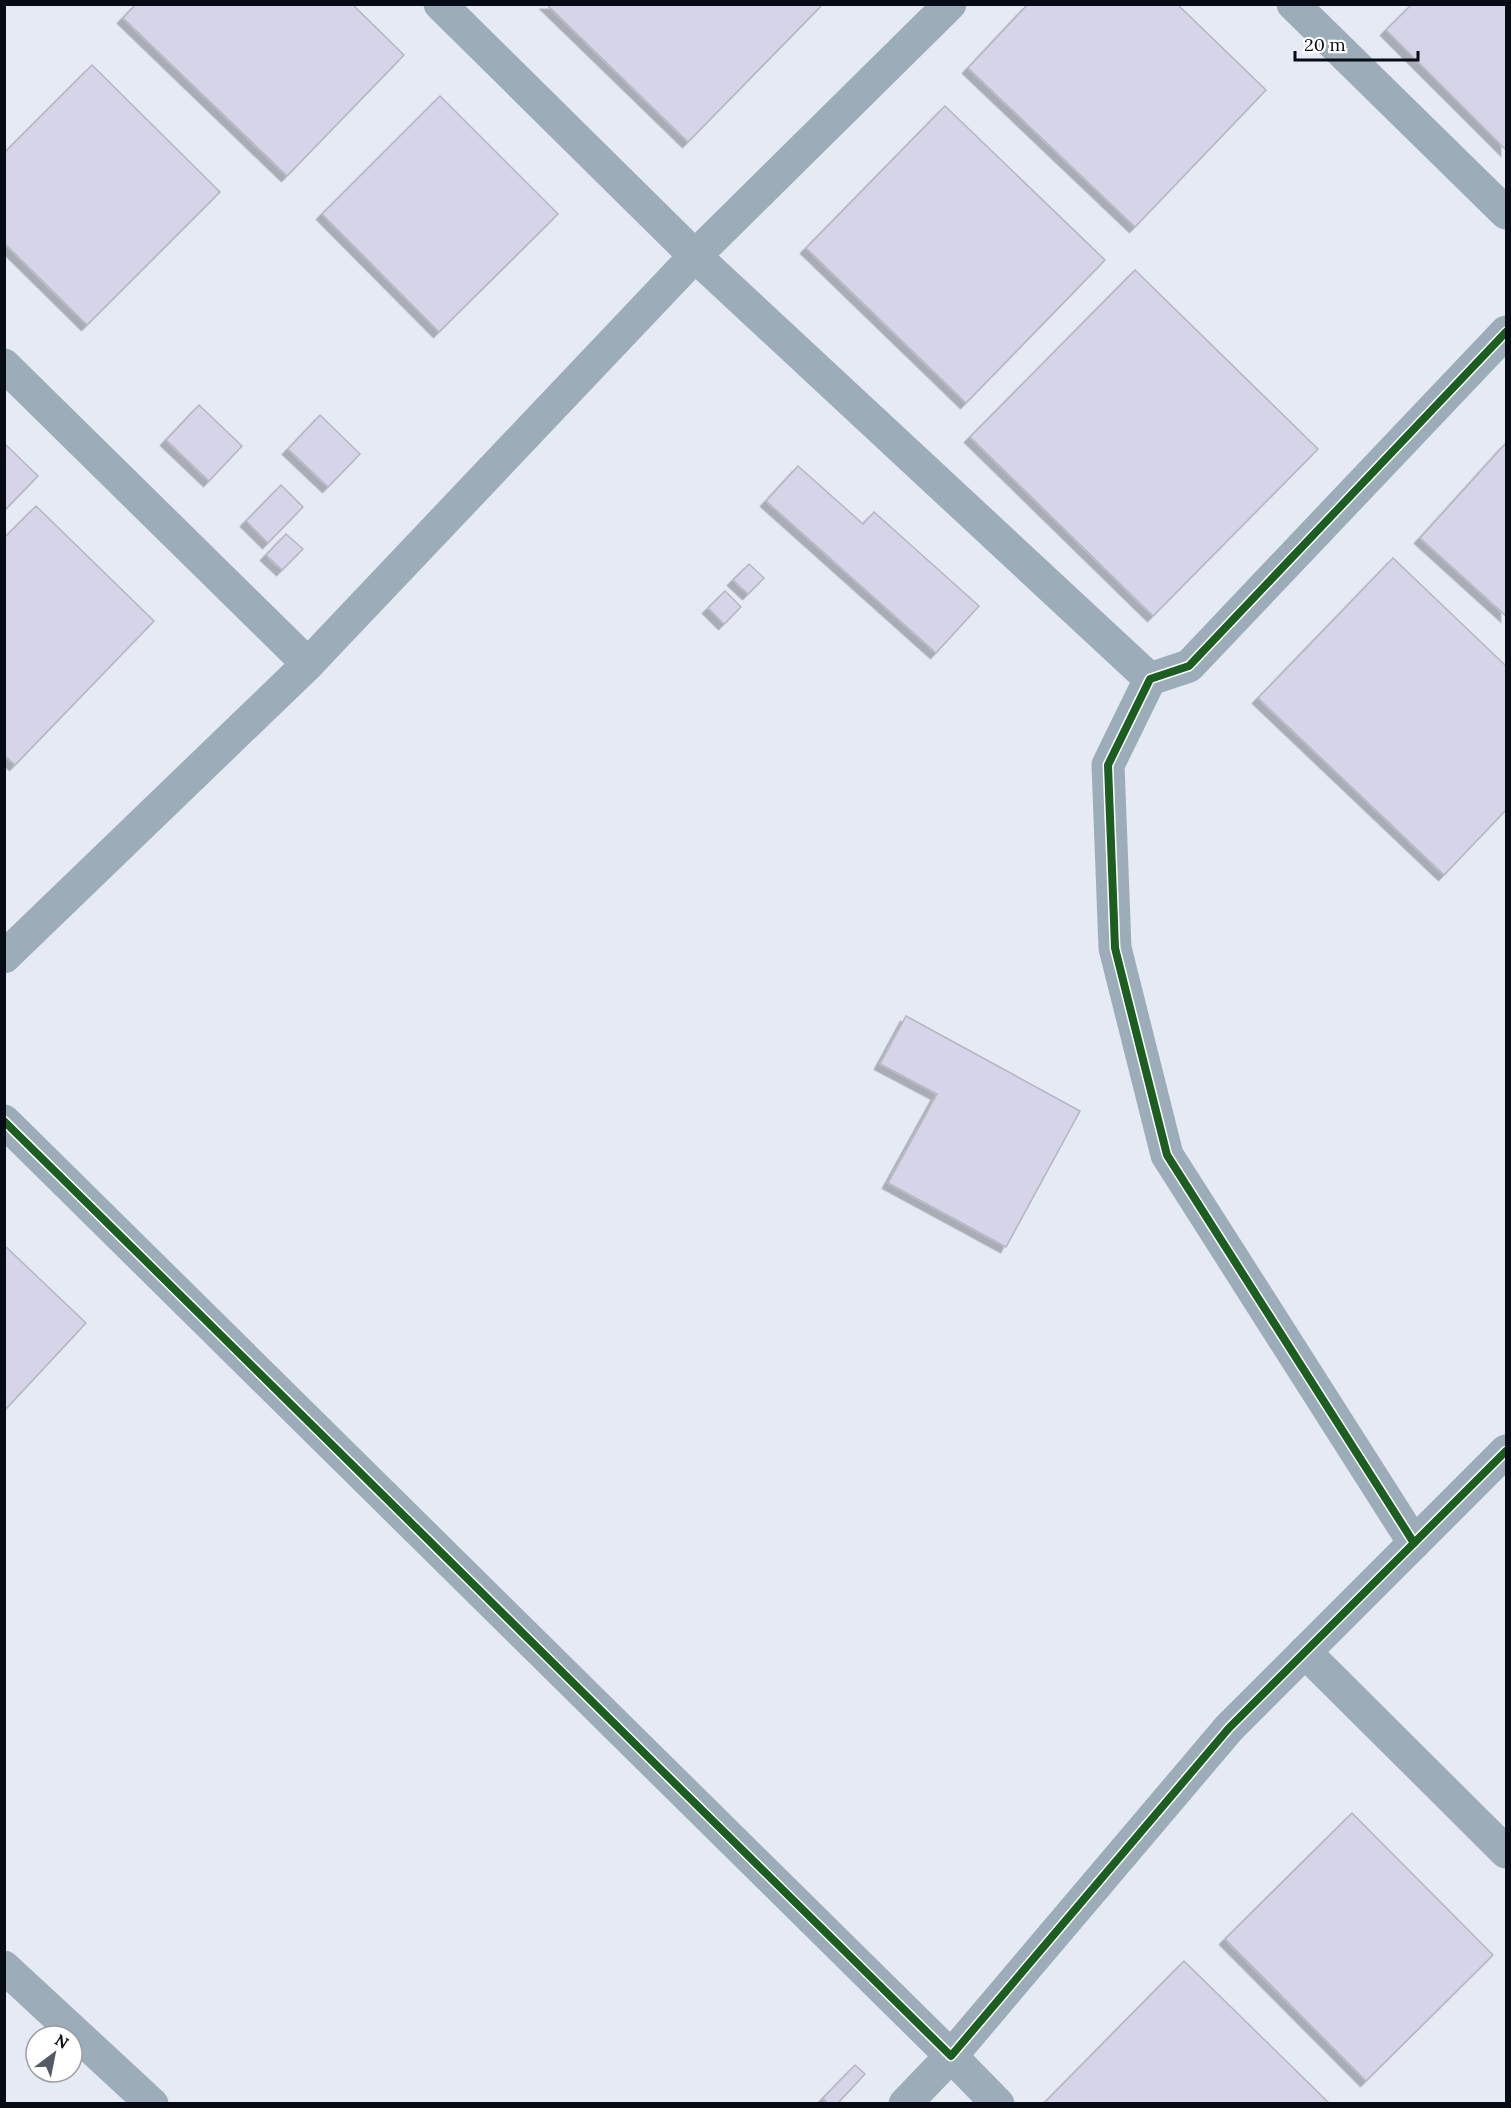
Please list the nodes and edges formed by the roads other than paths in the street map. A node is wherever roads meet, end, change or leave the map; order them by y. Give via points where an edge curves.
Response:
1 (440, 4) edge
2 (950, 4) edge
3 (1293, 4) edge
4 (1506, 213) edge
5 (695, 256) junction
6 (1506, 332) edge
7 (4, 365) edge
8 (308, 664) junction
9 (1150, 679) junction
10 (4, 957) edge
11 (4, 1121) edge
12 (1506, 1451) edge
13 (1414, 1543) junction
14 (1305, 1653) junction
15 (1506, 1852) edge
16 (4, 1967) edge
17 (951, 2056) junction
18 (152, 2103) edge
19 (905, 2103) edge
20 (998, 2103) edge

1 - 5 street
2 - 5 street
3 - 4 street
5 - 8 street
5 - 9 street
6 - 9 street via 1189,666
7 - 8 street
8 - 10 street
9 - 13 street via 1108,765 1109,799 1115,948 1167,1155
11 - 17 street
12 - 13 street
13 - 14 street
14 - 15 street
14 - 17 street via 1229,1728
16 - 18 street
17 - 19 street
17 - 20 street

